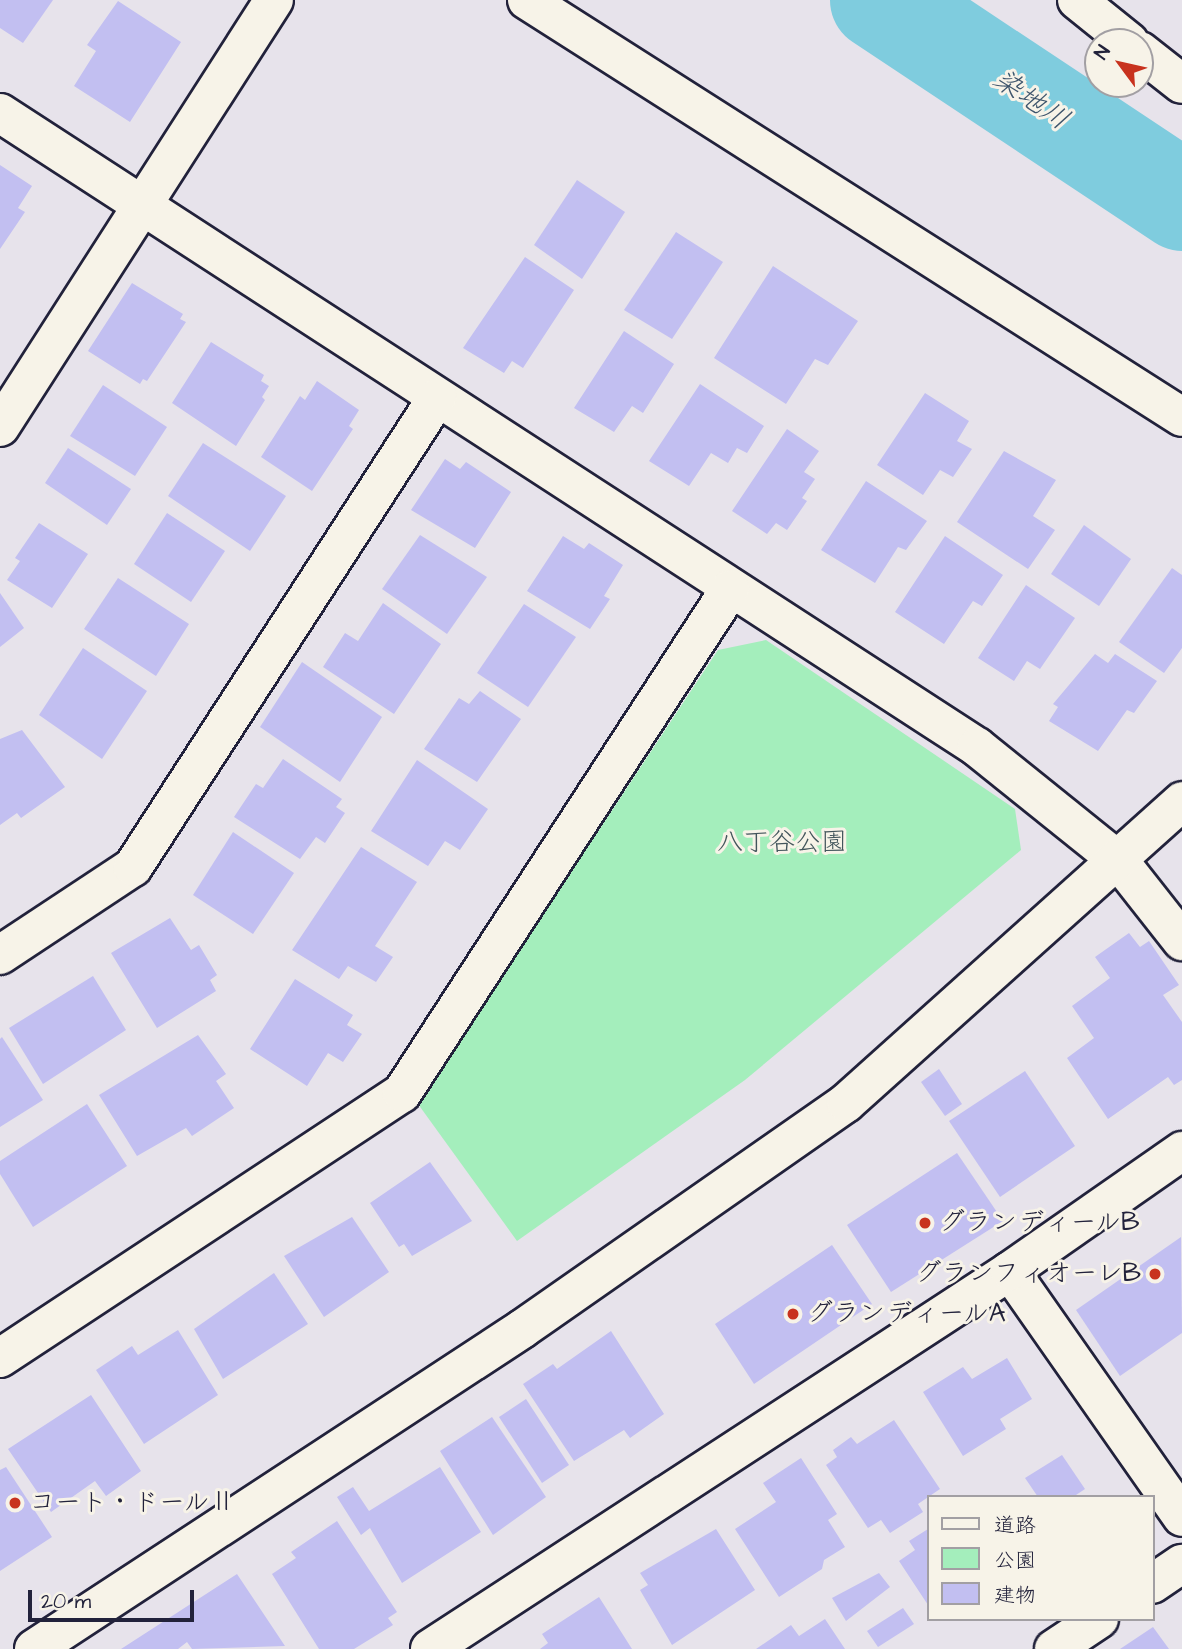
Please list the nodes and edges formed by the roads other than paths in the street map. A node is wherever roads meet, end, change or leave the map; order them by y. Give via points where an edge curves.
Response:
1 (274, 0) edge
2 (527, 0) edge
3 (1077, 0) edge
4 (1112, 28) edge
5 (1154, 62) edge
6 (1182, 84) edge
7 (0, 113) edge
8 (143, 206) junction
9 (437, 398) junction
10 (1182, 417) edge
11 (0, 427) edge
12 (730, 589) junction
13 (1182, 801) edge
14 (1119, 861) junction
15 (1182, 941) edge
16 (0, 955) edge
17 (1182, 1151) edge
18 (1010, 1271) junction
19 (0, 1358) edge
20 (1182, 1517) edge
21 (1182, 1564) edge
22 (1154, 1583) edge
23 (1096, 1621) edge
24 (34, 1649) edge
25 (430, 1649) edge
26 (1054, 1649) edge

1 - 8 street
2 - 10 street
3 - 4 street
5 - 6 street
7 - 8 street
8 - 9 street
8 - 11 street
9 - 12 street
9 - 16 street via 134,867
12 - 14 street via 977,747
12 - 19 street via 402,1093
13 - 14 street
14 - 15 street
14 - 24 street via 846,1103 522,1329
17 - 18 street
18 - 20 street
18 - 25 street
21 - 22 street
23 - 26 street

